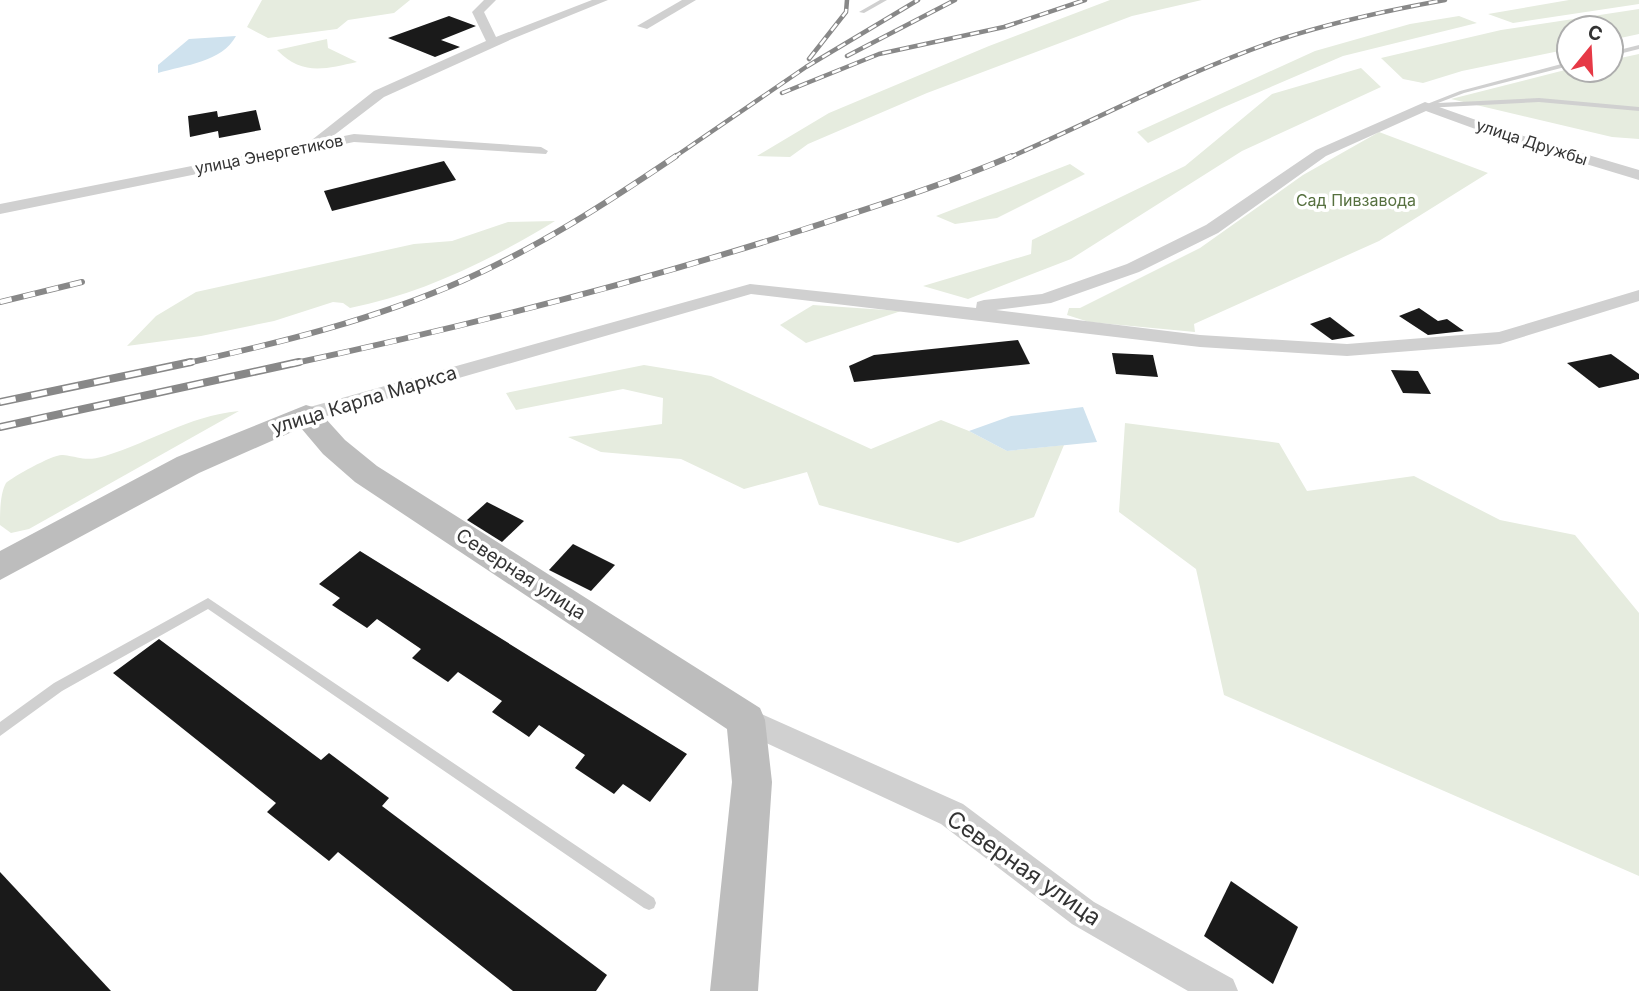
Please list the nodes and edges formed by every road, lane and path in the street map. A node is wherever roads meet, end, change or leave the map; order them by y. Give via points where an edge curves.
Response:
1 (490, 0) edge
2 (601, 0) edge
3 (690, 0) edge
4 (884, 0) edge
5 (862, 12) dead end
6 (643, 26) dead end
7 (493, 43) junction
8 (1555, 68) edge
9 (1425, 106) junction
10 (1639, 108) edge
11 (307, 149) junction
12 (541, 151) dead end
13 (1639, 175) edge
14 (0, 209) edge
15 (1639, 295) edge
16 (950, 310) junction
17 (306, 415) junction
18 (0, 567) edge
19 (746, 720) junction
20 (0, 730) edge
21 (649, 903) dead end
22 (734, 991) edge
23 (1222, 991) edge

1 - 7 street via 478,12
2 - 7 street
3 - 6 street
4 - 5 lane
7 - 11 street via 379,94
8 - 9 lane
9 - 10 lane via 1539,100
9 - 13 street, улица Дружбы
9 - 16 street via 1321,153 1212,229 1133,268 1045,299
11 - 12 street, улица Энергетиков via 354,138
11 - 14 street, улица Энергетиков
15 - 16 street via 1500,338 1347,350 1200,341
16 - 17 street, улица Карла Маркса via 750,289
17 - 18 street, улица Карла Маркса via 192,461
17 - 19 street, Северная улица via 366,474
19 - 22 street via 752,782
19 - 23 street, Северная улица via 952,814 1083,913
20 - 21 lane via 58,687 208,603

